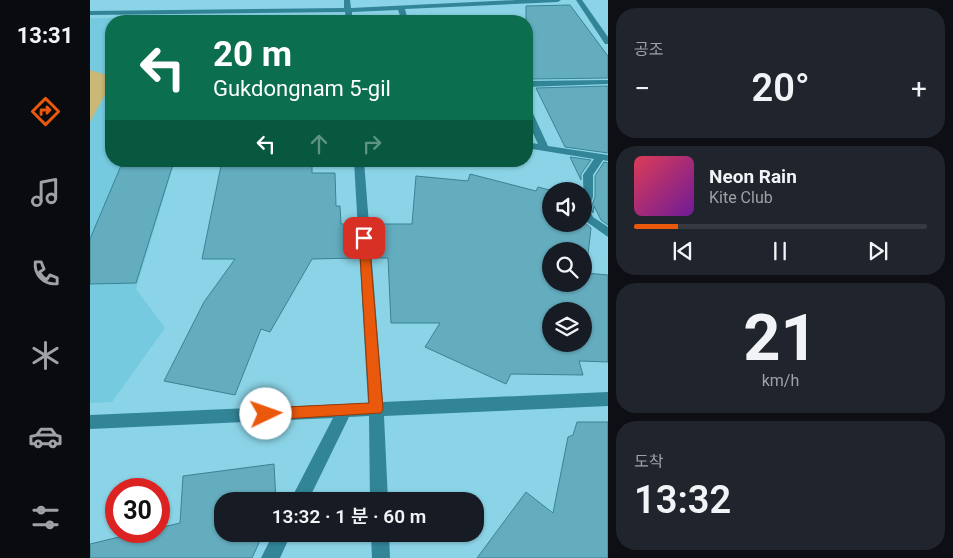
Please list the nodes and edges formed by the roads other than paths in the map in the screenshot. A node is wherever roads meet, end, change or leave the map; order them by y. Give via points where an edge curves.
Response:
1 (282, 0) edge
2 (348, 0) edge
3 (558, 0) edge
4 (579, 0) edge
5 (401, 8) junction
6 (348, 10) junction
7 (279, 11) junction
8 (90, 13) edge
9 (348, 15) edge
10 (403, 15) edge
11 (608, 42) edge
12 (608, 82) edge
13 (533, 84) edge
14 (533, 123) edge
15 (533, 145) edge
16 (544, 147) junction
17 (604, 157) edge
18 (359, 167) edge
19 (588, 182) edge
20 (592, 221) edge
21 (608, 233) edge
22 (608, 399) edge
23 (376, 409) junction
24 (345, 410) junction
25 (90, 422) edge
26 (304, 492) edge
27 (379, 492) edge
28 (278, 542) edge
29 (380, 542) edge
30 (270, 558) edge
31 (381, 558) edge

1 - 7 street
2 - 6 street
3 - 5 street
4 - 11 street
5 - 6 street
5 - 10 street
6 - 7 street
6 - 9 street
7 - 8 street
12 - 13 street
14 - 16 street
15 - 16 street
16 - 17 street
17 - 19 street via 588,175
18 - 23 street
20 - 21 street
22 - 23 street
23 - 24 street
23 - 27 street
24 - 25 street
24 - 26 street
28 - 30 street
29 - 31 street

